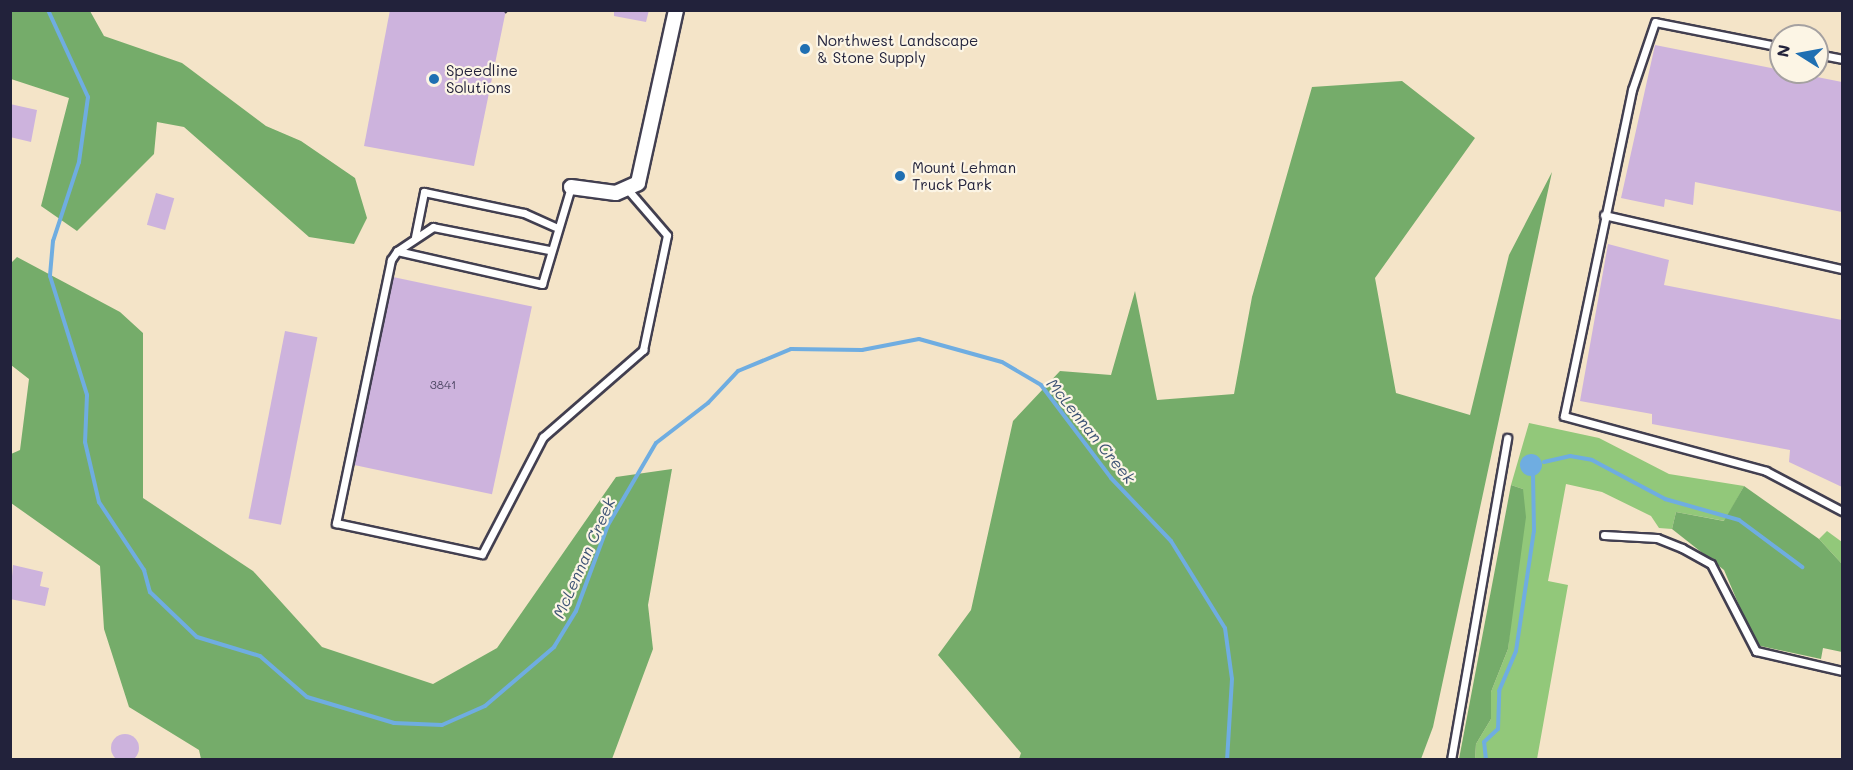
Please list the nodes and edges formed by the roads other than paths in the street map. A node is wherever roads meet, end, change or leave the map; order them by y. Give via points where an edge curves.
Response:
1 (676, 10) edge
2 (1769, 45) edge
3 (572, 187) joint
4 (629, 191) junction
5 (1604, 215) junction
6 (555, 227) junction
7 (415, 237) junction
8 (549, 250) junction
9 (397, 252) junction
10 (1842, 268) edge
11 (1507, 438) dead end
12 (1842, 512) edge
13 (1604, 534) dead end
14 (1842, 671) edge
15 (1451, 759) edge

1 - 4 street via 643,170
2 - 5 lane via 1655,22 1632,90
3 - 4 street
3 - 6 lane
4 - 9 lane via 667,235 644,350 543,436 482,554 336,523 391,260
5 - 10 lane
5 - 12 lane via 1564,416 1766,471
6 - 7 lane via 525,213 424,192
6 - 8 lane
7 - 8 lane via 433,227
7 - 9 lane
8 - 9 lane via 542,284
11 - 15 lane
13 - 14 lane via 1657,538 1701,559 1728,590 1756,651

